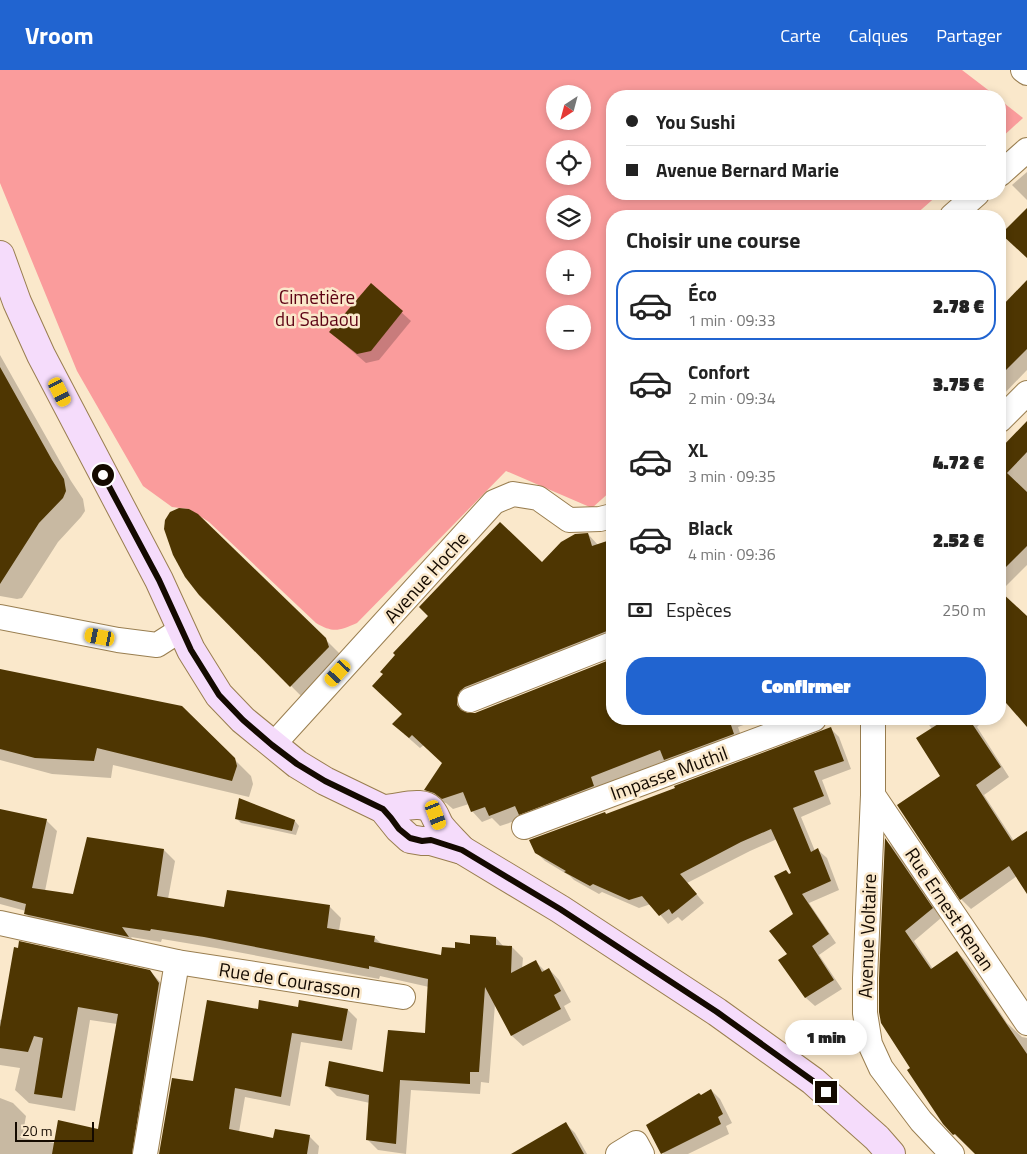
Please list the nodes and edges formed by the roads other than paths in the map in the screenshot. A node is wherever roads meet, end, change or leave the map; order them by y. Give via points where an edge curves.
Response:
1 (1023, 70) edge
2 (1027, 72) edge
3 (1027, 150) edge
4 (1006, 169) edge
5 (970, 200) edge
6 (959, 210) edge
7 (0, 255) edge
8 (1027, 393) edge
9 (1006, 414) edge
10 (606, 518) edge
11 (0, 617) edge
12 (182, 629) junction
13 (606, 646) edge
14 (470, 700) dead end
15 (798, 725) edge
16 (873, 725) edge
17 (272, 745) junction
18 (873, 795) junction
19 (524, 827) dead end
20 (0, 923) edge
21 (177, 962) junction
22 (403, 997) dead end
23 (1027, 1023) edge
24 (145, 1154) edge
25 (618, 1154) edge
26 (642, 1154) edge
27 (891, 1154) edge
28 (952, 1154) edge

1 - 2 street
3 - 4 street
5 - 6 street
7 - 12 main road via 41,355
8 - 9 street
10 - 17 street, Avenue Hoche via 569,520 538,498 513,494 494,502
11 - 12 street via 157,645
12 - 17 main road via 219,695
13 - 14 street
15 - 19 street, Impasse Muthil
16 - 18 street, Avenue Voltaire
17 - 27 main road via 325,781 383,809 410,838 422,841 435,833 560,909 717,1012 813,1081
18 - 23 street, Rue Ernest Renan
18 - 28 street, Avenue Voltaire via 865,978 865,1013 870,1044 881,1068
20 - 21 street, Rue de Courasson
21 - 22 street, Rue de Courasson
21 - 24 street
25 - 26 street via 636,1143

